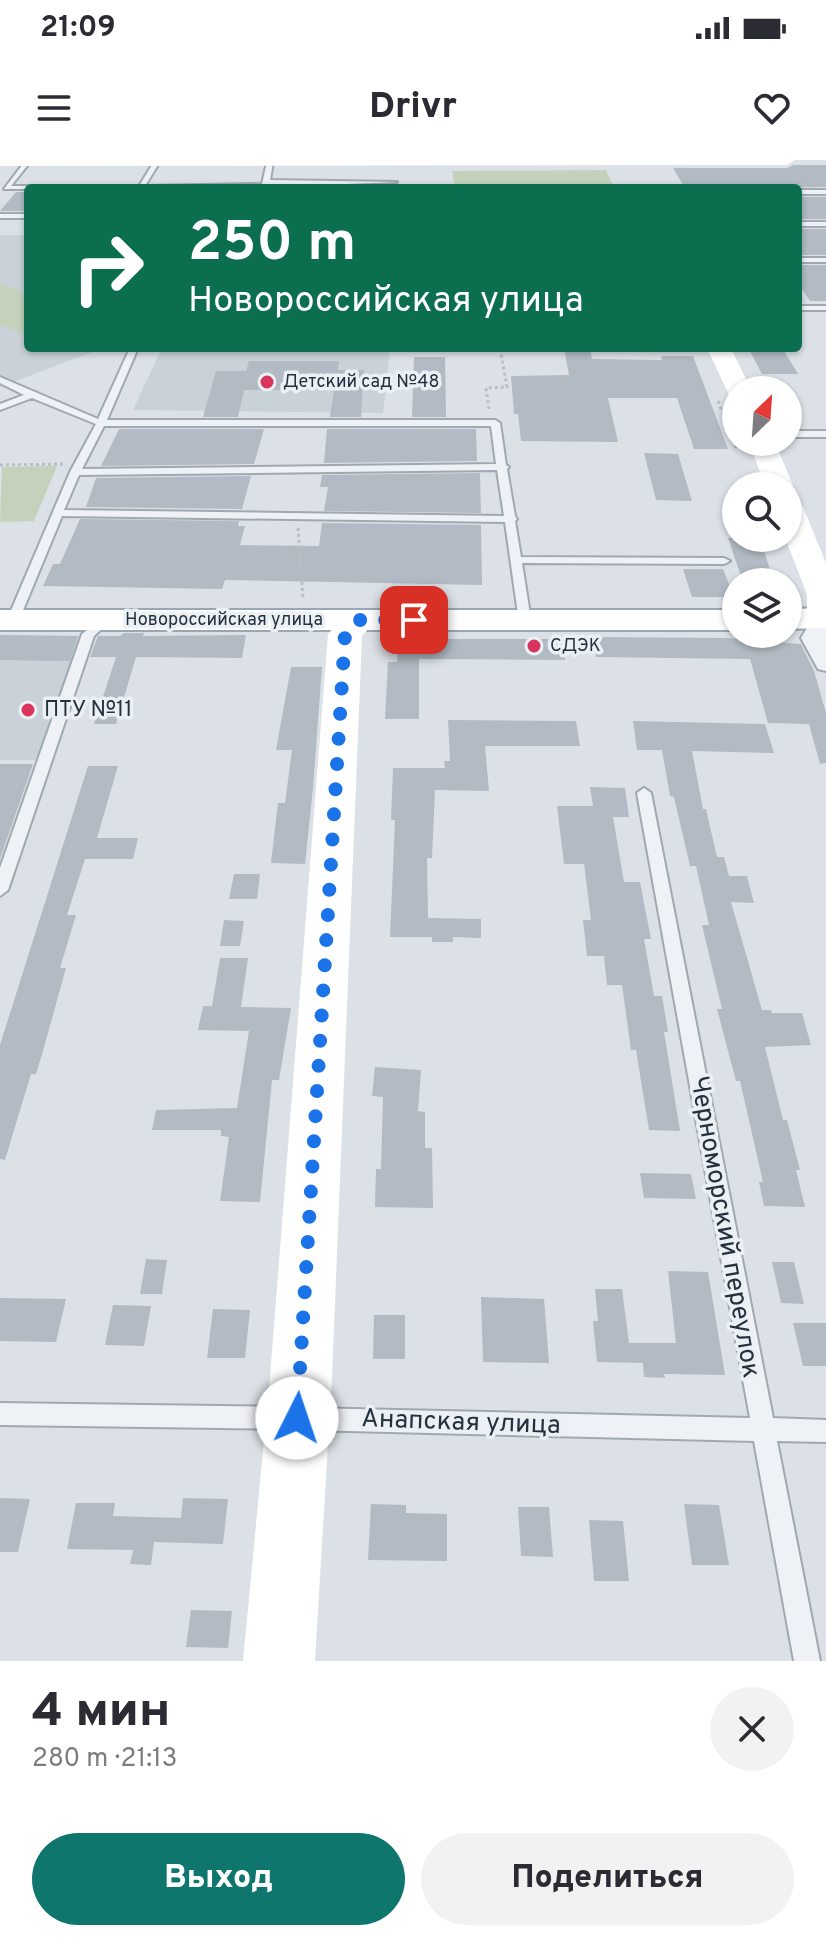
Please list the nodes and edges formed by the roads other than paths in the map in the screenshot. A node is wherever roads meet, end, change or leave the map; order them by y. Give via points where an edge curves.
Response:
1 (787, 160) edge
2 (0, 161) edge
3 (28, 161) edge
4 (158, 161) edge
5 (627, 161) edge
6 (649, 161) edge
7 (270, 162) junction
8 (395, 162) junction
9 (637, 177) dead end
10 (144, 184) edge
11 (265, 184) edge
12 (393, 184) edge
13 (24, 190) edge
14 (3, 191) edge
15 (802, 192) edge
16 (826, 192) edge
17 (0, 216) edge
18 (24, 216) edge
19 (802, 224) edge
20 (826, 224) edge
21 (802, 260) edge
22 (826, 260) edge
23 (802, 308) edge
24 (826, 308) edge
25 (132, 352) edge
26 (720, 352) edge
27 (724, 376) edge
28 (0, 380) edge
29 (32, 395) junction
30 (0, 407) edge
31 (101, 423) junction
32 (802, 434) edge
33 (826, 434) edge
34 (756, 456) edge
35 (504, 467) junction
36 (78, 468) junction
37 (768, 472) edge
38 (58, 513) junction
39 (512, 519) junction
40 (802, 542) edge
41 (518, 560) junction
42 (724, 561) dead end
43 (825, 618) edge
44 (802, 619) edge
45 (6, 620) edge
46 (105, 620) junction
47 (359, 620) junction
48 (722, 620) edge
49 (525, 621) junction
50 (826, 664) edge
51 (644, 793) dead end
52 (0, 890) edge
53 (0, 1414) edge
54 (297, 1418) junction
55 (762, 1431) junction
56 (826, 1431) edge
57 (279, 1661) edge
58 (807, 1661) edge

1 - 6 main road
2 - 3 main road
3 - 4 main road
3 - 14 lane
4 - 7 main road
4 - 10 lane
5 - 6 main road
5 - 8 main road
5 - 9 main road
7 - 8 main road
7 - 11 lane
8 - 12 lane
13 - 14 lane
15 - 16 lane
17 - 18 lane
19 - 20 lane
21 - 22 lane
23 - 24 lane
25 - 31 lane
26 - 27 main road
28 - 29 lane
29 - 30 lane
29 - 31 lane
31 - 35 lane via 495,423
31 - 36 lane
32 - 33 lane
34 - 37 main road
35 - 36 lane
35 - 39 lane
36 - 38 lane
38 - 39 lane
38 - 45 lane
39 - 41 lane
40 - 43 main road via 823,594
41 - 42 lane
41 - 49 lane
43 - 44 main road
43 - 50 street via 813,638
45 - 46 main road, Новороссийская улица
46 - 47 main road, Новороссийская улица
46 - 52 lane via 88,634
47 - 49 main road, Новороссийская улица
47 - 54 main road via 345,634
48 - 49 main road, Новороссийская улица
51 - 55 lane, Черноморский переулок
53 - 54 lane, Анапская улица
54 - 55 lane, Анапская улица
54 - 57 main road
55 - 56 lane, Анапская улица
55 - 58 lane, Черноморский переулок

